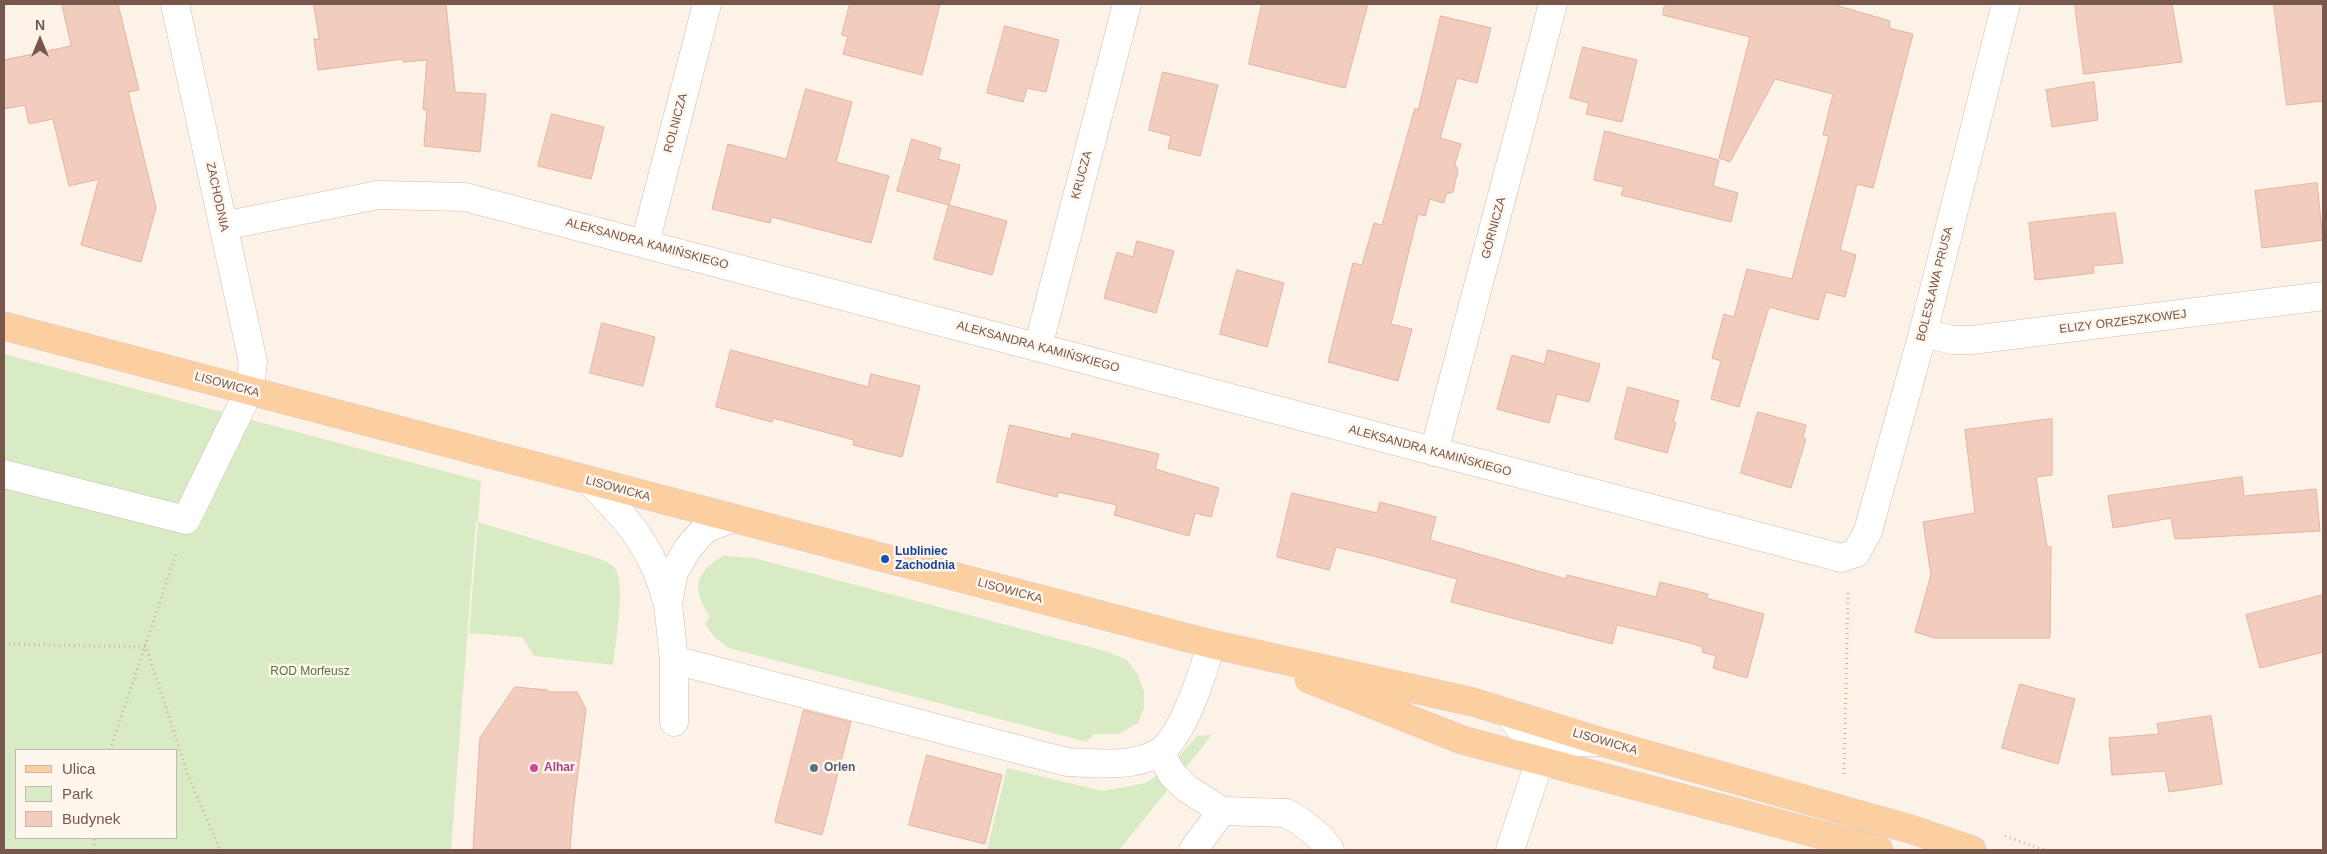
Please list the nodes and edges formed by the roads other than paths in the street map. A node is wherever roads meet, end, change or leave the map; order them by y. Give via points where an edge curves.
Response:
1 (175, 4) edge
2 (707, 4) edge
3 (1127, 4) edge
4 (1553, 4) edge
5 (2006, 4) edge
6 (223, 226) junction
7 (645, 243) junction
8 (2323, 296) edge
9 (4, 326) edge
10 (1923, 333) junction
11 (1038, 347) junction
12 (249, 391) junction
13 (1434, 452) junction
14 (4, 474) edge
15 (589, 481) junction
16 (730, 519) junction
17 (1849, 557) joint
18 (668, 604) junction
19 (1222, 646) junction
20 (674, 660) junction
21 (1508, 713) junction
22 (674, 722) dead end
23 (1602, 742) junction
24 (1160, 752) junction
25 (1540, 760) junction
26 (1222, 810) junction
27 (1192, 850) edge
28 (1330, 850) edge
29 (1510, 850) edge
30 (1879, 850) edge
31 (1972, 850) edge

1 - 6 street, ZACHODNIA
2 - 7 street, ROLNICZA
3 - 11 street, KRUCZA
4 - 13 street, GÓRNICZA
5 - 10 street, BOLESŁAWA PRUSA
6 - 7 street, ALEKSANDRA KAMIŃSKIEGO via 378,194 465,196
6 - 12 street, ZACHODNIA via 253,362
7 - 11 street, ALEKSANDRA KAMIŃSKIEGO
8 - 10 street, ELIZY ORZESZKOWEJ via 1972,340 1953,340
9 - 12 main road, LISOWICKA
10 - 17 street, BOLESŁAWA PRUSA via 1868,531 1862,545
11 - 13 street, ALEKSANDRA KAMIŃSKIEGO
12 - 14 street, ZACHODNIA via 186,520
12 - 15 main road, LISOWICKA
13 - 17 street, ALEKSANDRA KAMIŃSKIEGO via 1833,557
15 - 16 main road, LISOWICKA
15 - 18 street via 616,508 636,535 654,564
16 - 18 street via 706,529 688,548 674,572
16 - 19 main road, LISOWICKA
18 - 20 street
19 - 21 main road, LISOWICKA via 1473,702
19 - 24 street via 1202,677 1171,740
19 - 25 main road, LISOWICKA via 1462,740
20 - 22 street
20 - 24 street via 1067,762 1125,762
21 - 23 main road, LISOWICKA
21 - 25 street via 1532,743
23 - 25 street via 1566,742
23 - 31 main road, LISOWICKA via 1901,826
24 - 26 street via 1172,774 1186,788
25 - 29 street
25 - 30 main road, LISOWICKA
26 - 27 street
26 - 28 street via 1286,813 1300,820

